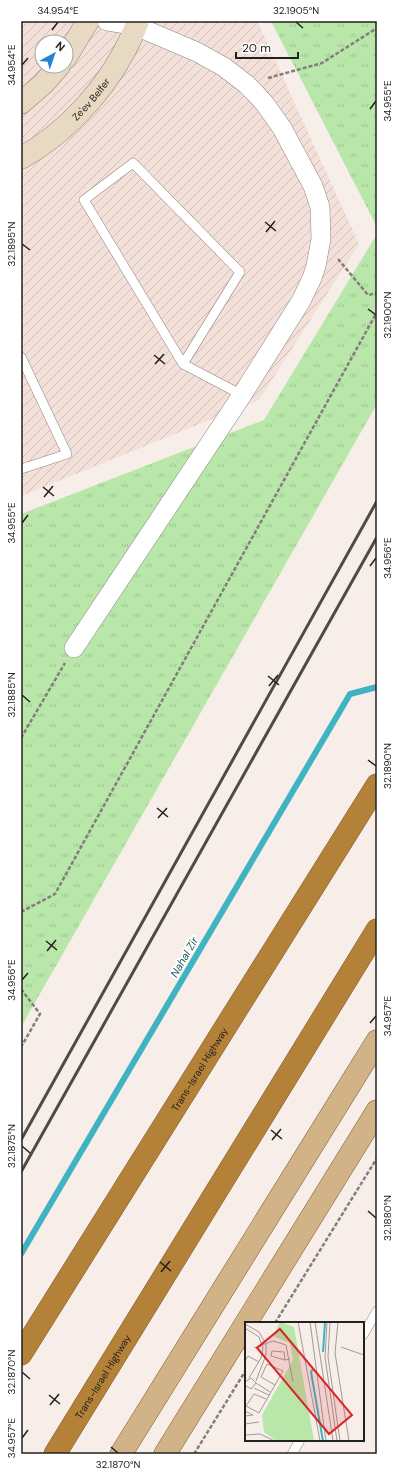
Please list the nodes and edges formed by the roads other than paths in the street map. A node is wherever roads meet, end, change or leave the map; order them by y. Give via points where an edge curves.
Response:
1 (88, 21) edge
2 (107, 21) edge
3 (137, 23) edge
4 (74, 44) edge
5 (52, 74) edge
6 (21, 102) edge
7 (21, 158) edge
8 (21, 357) edge
9 (183, 364) junction
10 (242, 395) junction
11 (21, 469) edge
12 (74, 648) road end
13 (377, 785) edge
14 (377, 930) edge
15 (377, 1041) edge
16 (377, 1111) edge
17 (377, 1311) edge
18 (247, 1322) edge
19 (245, 1325) edge
20 (364, 1333) edge
21 (21, 1354) edge
22 (299, 1441) edge
23 (55, 1454) edge
24 (121, 1454) edge
25 (165, 1454) edge
26 (292, 1454) edge

1 - 4 street
2 - 3 street
3 - 7 street, Ze'ev Belfer via 107,79 75,117 34,151
3 - 10 street via 224,67 246,84 265,104 282,128 313,186 320,207 321,239 316,266 307,290
5 - 6 street
8 - 11 lane via 67,454
9 - 9 lane via 240,272 133,163 84,200
9 - 10 lane
10 - 12 street
13 - 21 highway, Trans-Israel Highway
14 - 23 highway, Trans-Israel Highway
15 - 24 main road
16 - 18 main road
17 - 20 lane
19 - 25 main road
22 - 26 lane

